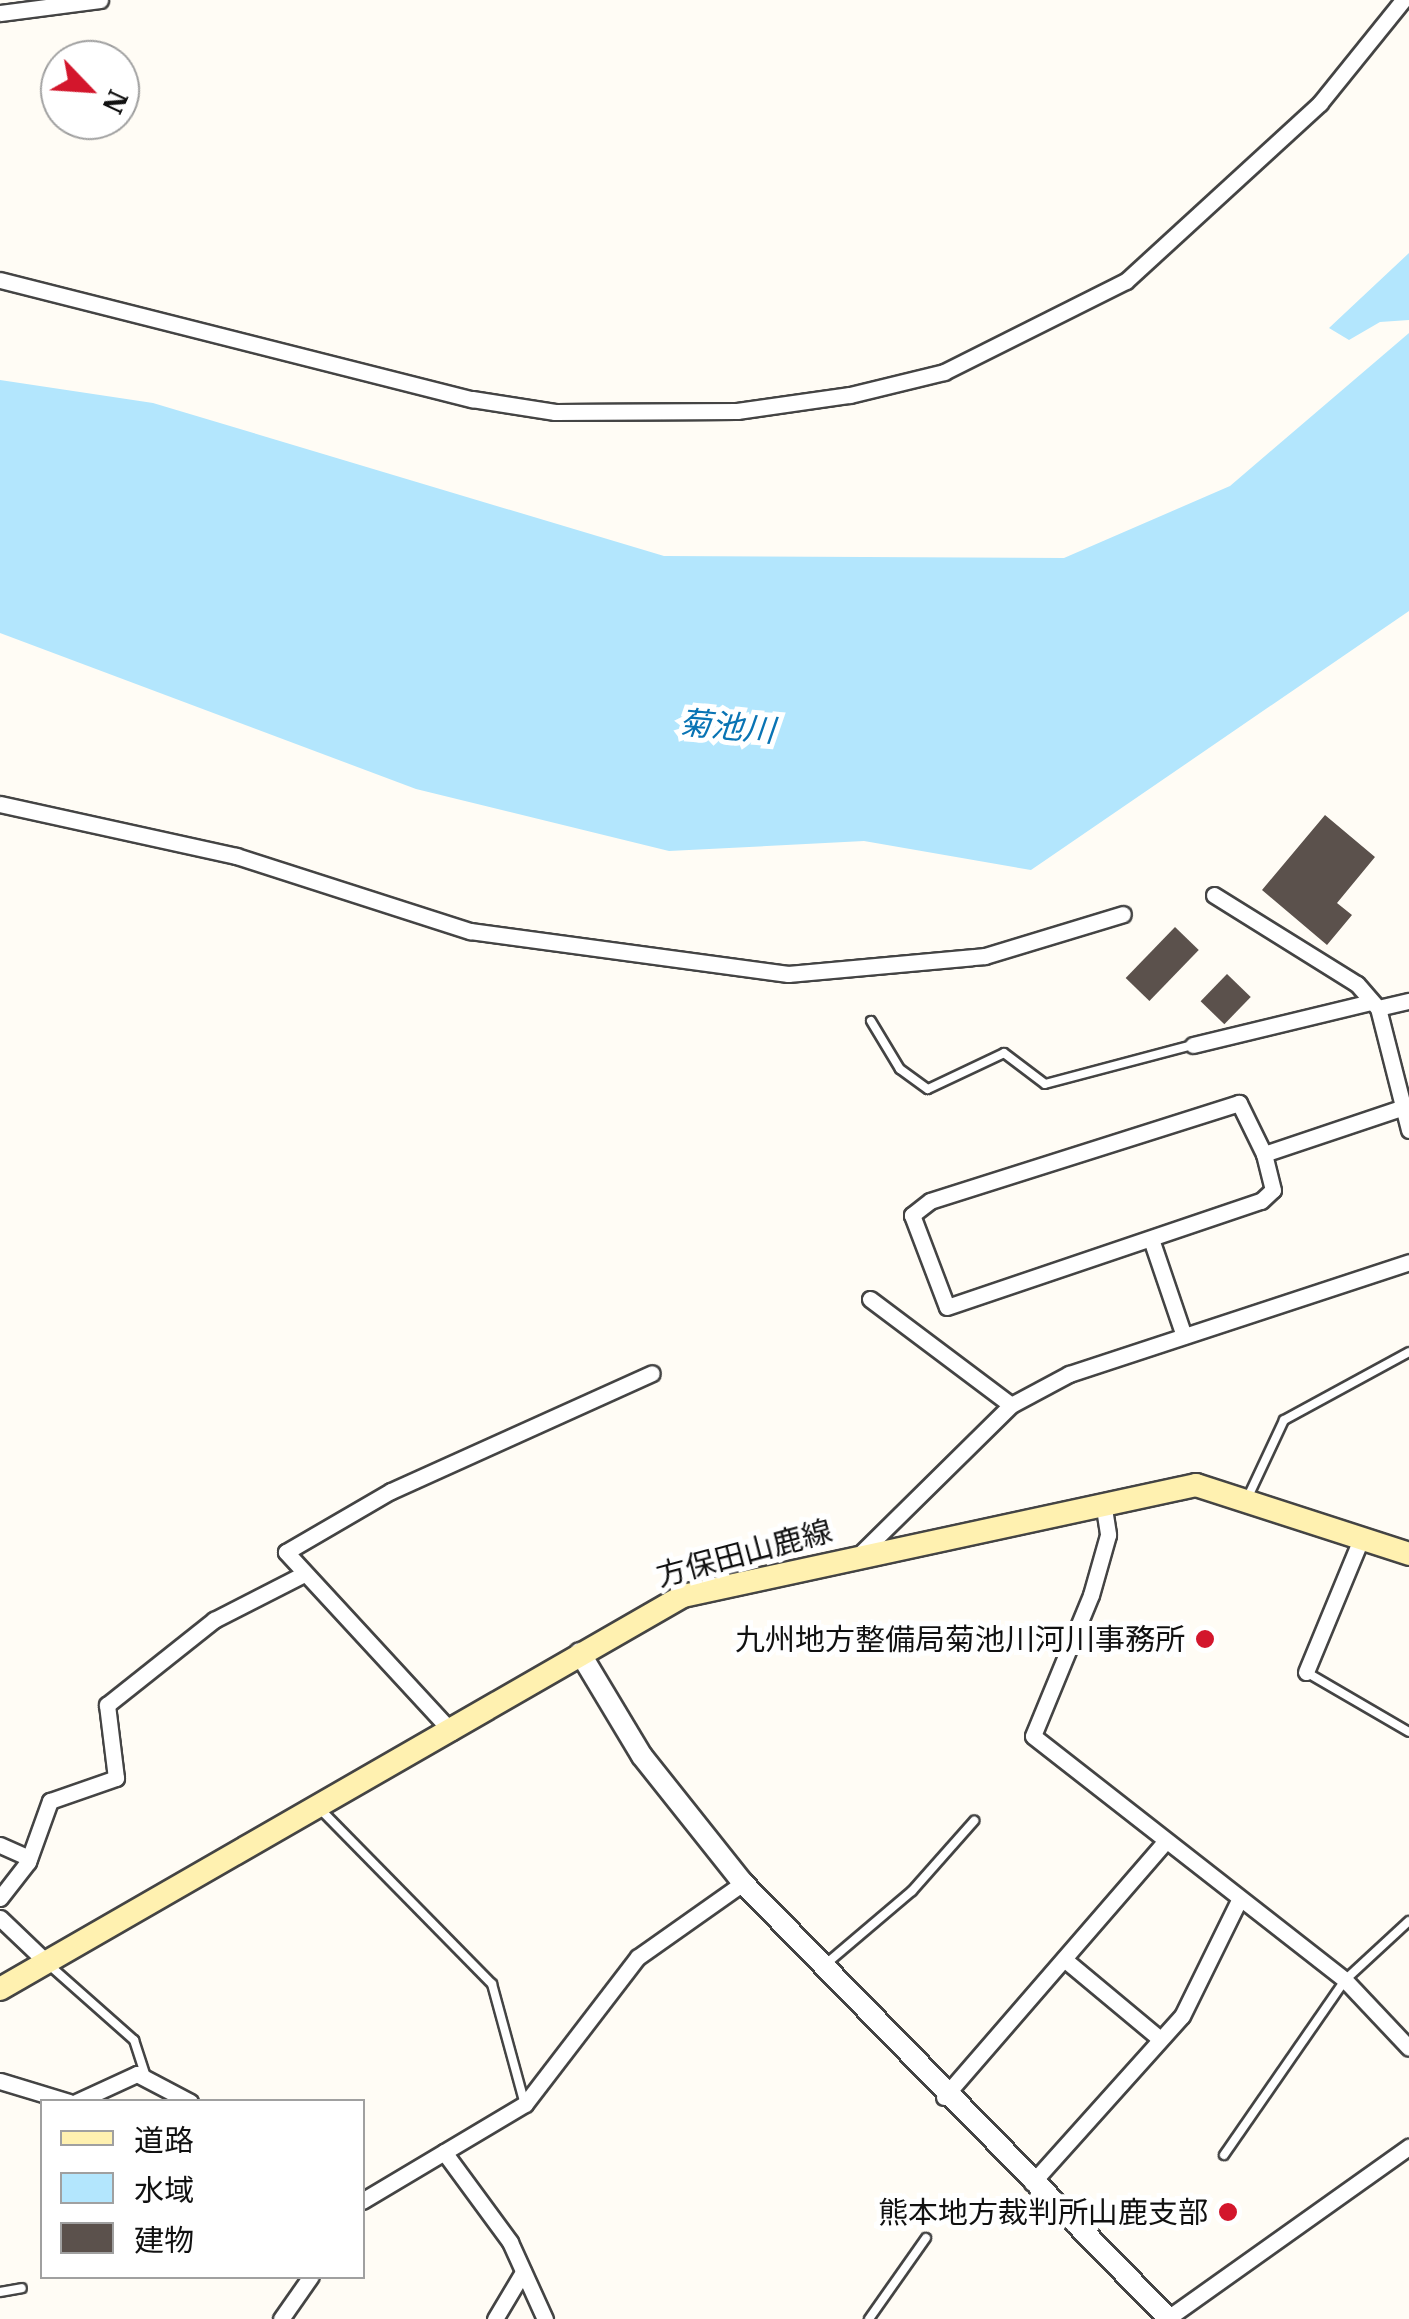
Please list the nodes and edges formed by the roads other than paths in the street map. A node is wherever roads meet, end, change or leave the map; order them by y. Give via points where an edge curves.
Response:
1 (100, 0) edge
2 (1403, 0) edge
3 (47, 2) edge
4 (0, 13) edge
5 (0, 280) edge
6 (0, 804) edge
7 (1214, 894) dead end
8 (1122, 914) dead end
9 (1409, 1001) edge
10 (1375, 1005) junction
11 (871, 1021) dead end
12 (1193, 1045) joint
13 (1398, 1108) junction
14 (1409, 1130) edge
15 (1264, 1154) junction
16 (1151, 1238) junction
17 (1409, 1262) edge
18 (870, 1299) dead end
19 (1184, 1336) junction
20 (1409, 1352) edge
21 (652, 1374) dead end
22 (1011, 1404) junction
23 (1247, 1498) junction
24 (1103, 1502) junction
25 (1361, 1539) junction
26 (861, 1553) junction
27 (1409, 1554) edge
28 (302, 1575) junction
29 (580, 1652) junction
30 (1306, 1672) joint
31 (452, 1732) junction
32 (1409, 1732) edge
33 (322, 1810) junction
34 (974, 1821) dead end
35 (1164, 1843) junction
36 (0, 1845) edge
37 (29, 1858) junction
38 (743, 1883) junction
39 (0, 1898) edge
40 (1239, 1900) junction
41 (0, 1918) edge
42 (1409, 1921) edge
43 (41, 1958) junction
44 (1064, 1958) junction
45 (822, 1967) junction
46 (1344, 1980) junction
47 (0, 1989) edge
48 (1160, 2039) junction
49 (1409, 2048) edge
50 (146, 2077) junction
51 (0, 2081) edge
52 (944, 2097) junction
53 (63, 2099) edge
54 (82, 2099) edge
55 (185, 2099) edge
56 (524, 2104) junction
57 (1409, 2147) edge
58 (444, 2152) junction
59 (1224, 2155) dead end
60 (1032, 2183) junction
61 (365, 2199) edge
62 (926, 2238) dead end
63 (523, 2272) junction
64 (310, 2279) edge
65 (22, 2288) dead end
66 (0, 2292) edge
67 (282, 2319) edge
68 (495, 2319) edge
69 (545, 2319) edge
70 (869, 2319) edge
71 (1168, 2319) edge

1 - 3 street
2 - 5 street via 1320,103 1126,281 944,372 850,395 737,412 555,412 472,399
3 - 4 street
6 - 8 street via 236,856 470,931 788,974 985,956
7 - 10 street
9 - 10 street
10 - 12 street
10 - 13 street
11 - 12 lane via 900,1069 928,1089 1004,1053 1045,1084
13 - 14 street
13 - 15 street
15 - 16 street via 1273,1190 1261,1201
15 - 16 street via 1239,1103 930,1201 912,1215 947,1308
16 - 19 street
17 - 19 street
18 - 22 street
19 - 22 street via 1069,1374
20 - 23 lane via 1284,1420
21 - 28 street via 304,1533 286,1552
22 - 26 street
23 - 24 main road, 方保田山鹿線 via 1196,1485
23 - 25 main road, 方保田山鹿線
24 - 26 main road, 方保田山鹿線
24 - 35 street via 1108,1535 1091,1595 1033,1736
25 - 27 main road, 方保田山鹿線
25 - 30 street
26 - 29 main road, 方保田山鹿線 via 683,1596
28 - 31 street via 350,1614
28 - 37 street via 214,1620 107,1705 116,1778 50,1801
29 - 31 main road, 方保田山鹿線
29 - 38 street via 642,1756
30 - 32 lane
31 - 33 main road, 方保田山鹿線
33 - 43 main road, 方保田山鹿線
33 - 56 lane via 492,1984
34 - 45 lane via 912,1891
35 - 40 street
35 - 44 street
36 - 37 street
37 - 39 street
38 - 45 street
38 - 56 street via 638,1957
40 - 46 street
40 - 48 street via 1182,2016
41 - 43 street
42 - 46 lane
43 - 47 main road, 方保田山鹿線
43 - 50 lane via 134,2040
44 - 48 street
44 - 52 street
45 - 52 street
46 - 49 street
46 - 59 lane via 1276,2092
48 - 60 street
50 - 54 street
50 - 55 street
51 - 53 street
52 - 60 street
56 - 58 street
57 - 71 street
58 - 61 street
58 - 63 street
60 - 71 street
62 - 70 lane
63 - 68 street
63 - 69 street
64 - 67 street
65 - 66 lane

